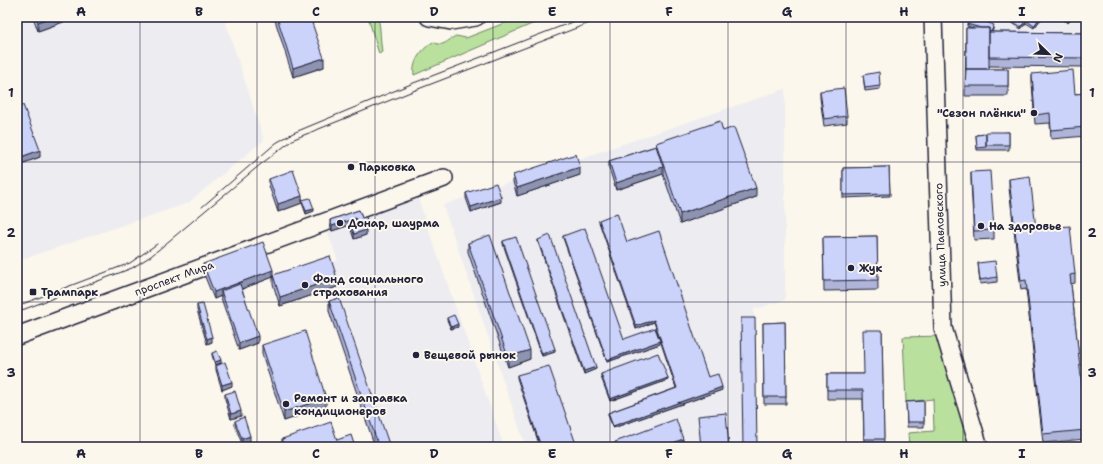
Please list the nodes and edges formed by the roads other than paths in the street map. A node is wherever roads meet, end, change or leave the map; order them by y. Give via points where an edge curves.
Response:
1 (428, 17) edge
2 (476, 17) edge
3 (933, 17) edge
4 (444, 178) dead end
5 (17, 336) edge
6 (979, 447) edge

1 - 2 street via 451,21
3 - 6 street, улица Павловского via 943,328
4 - 5 street, проспект Мира

